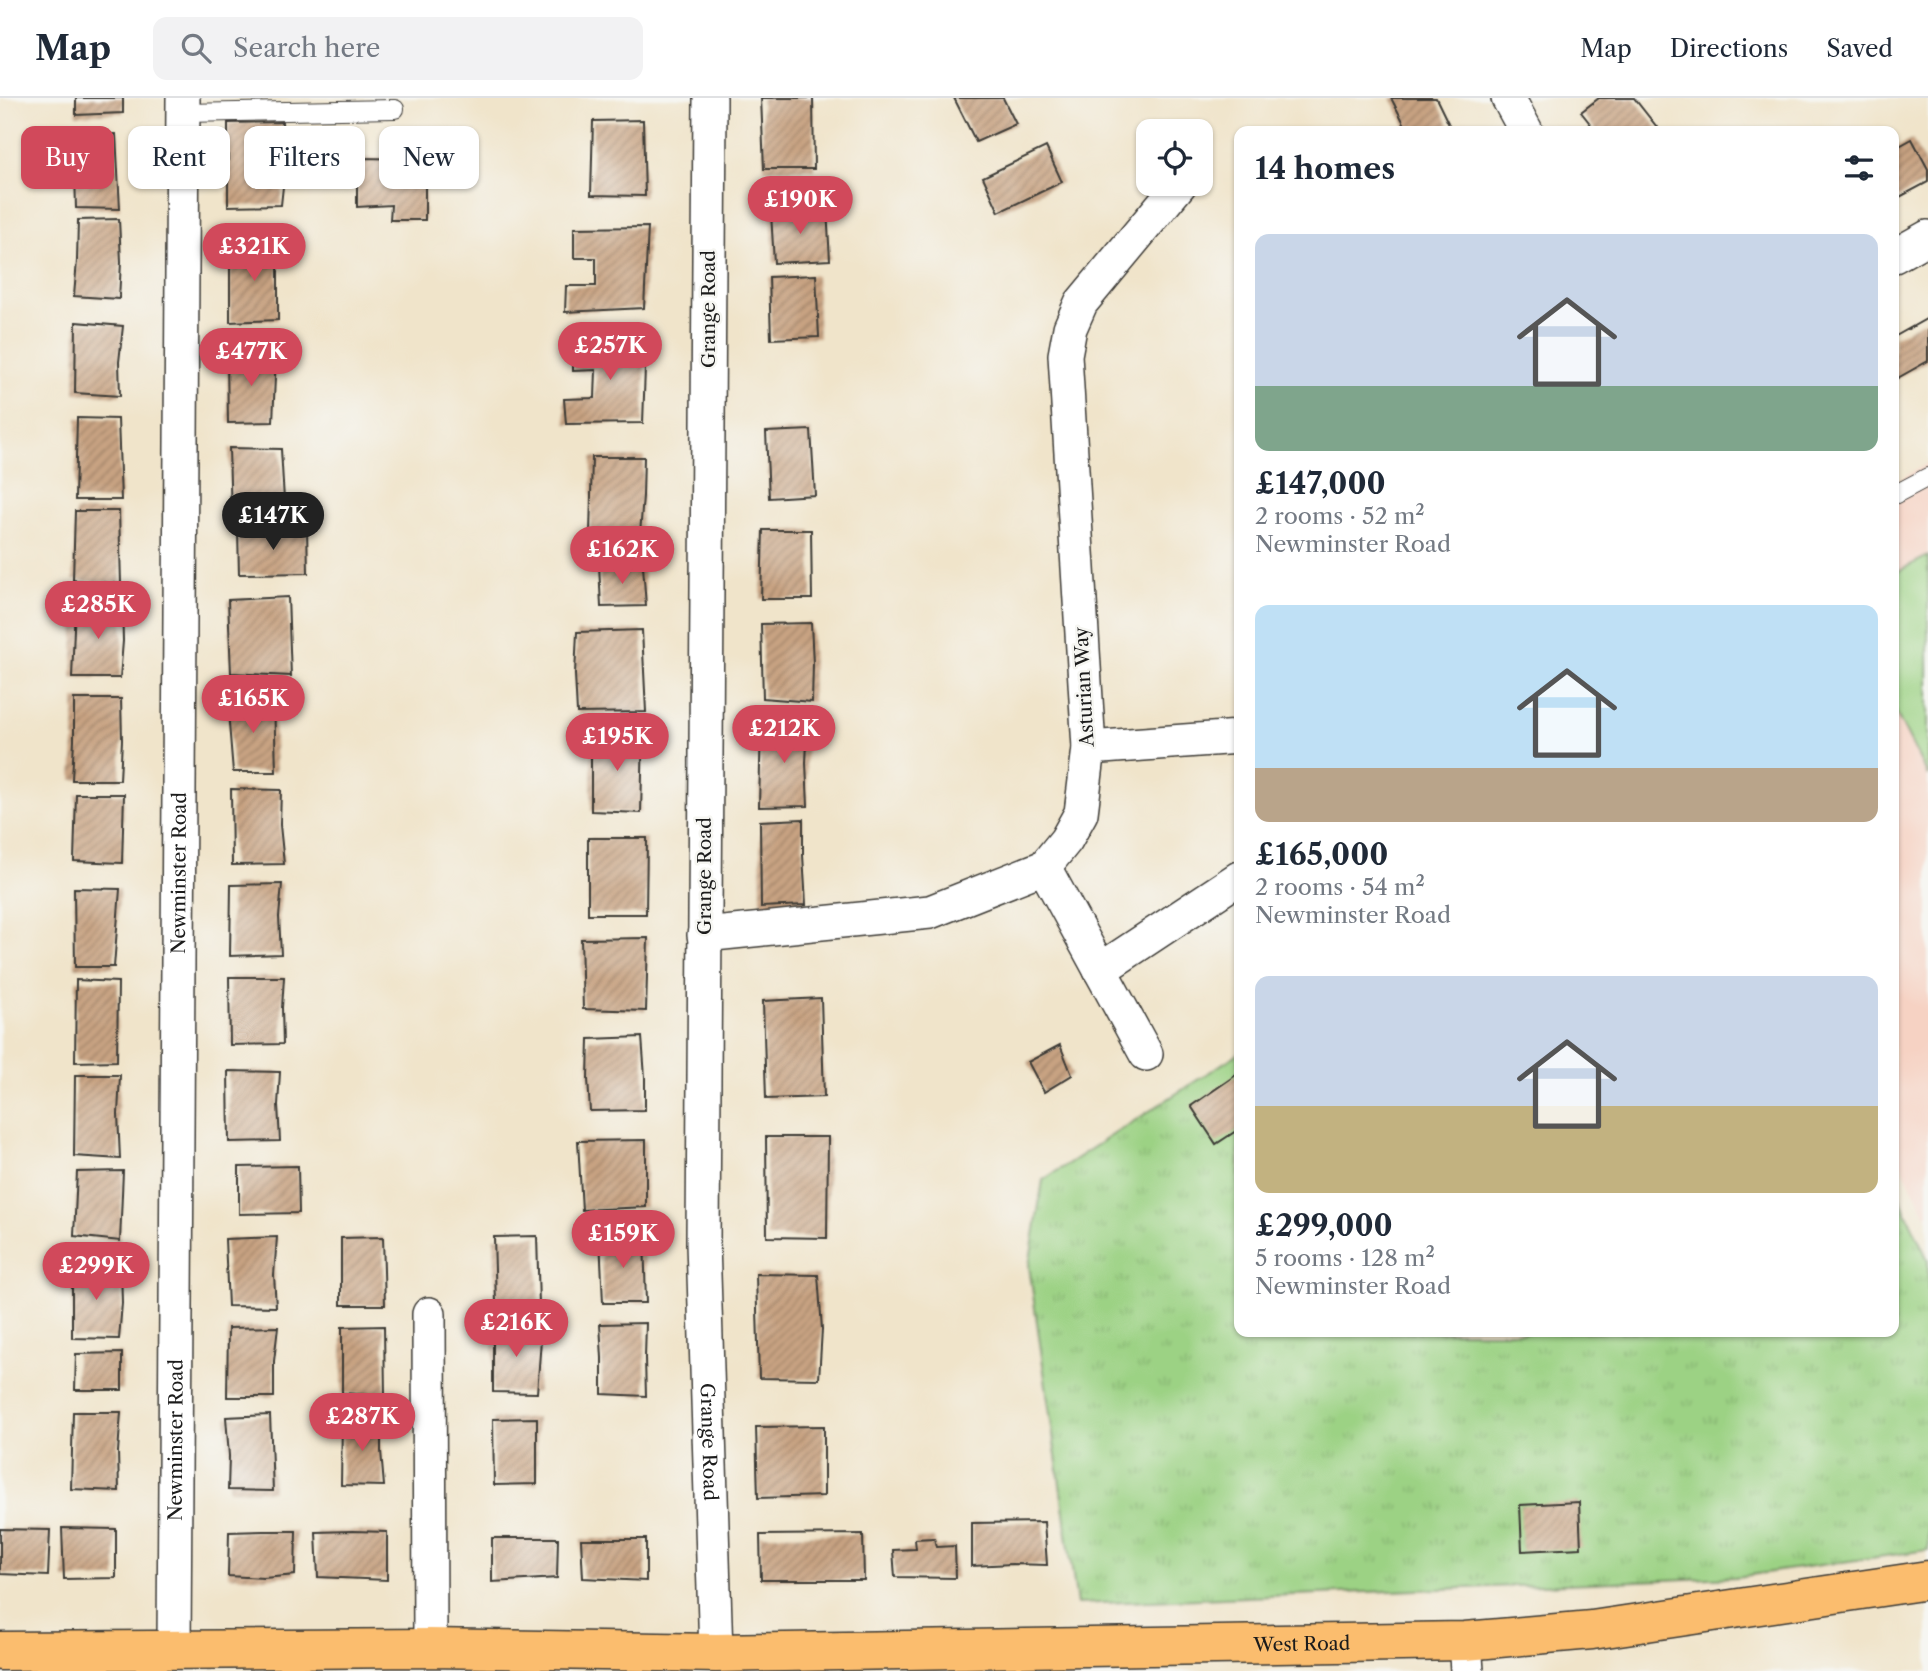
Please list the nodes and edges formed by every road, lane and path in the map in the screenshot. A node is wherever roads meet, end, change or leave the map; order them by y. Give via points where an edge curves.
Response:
1 (710, 98) edge
2 (183, 105) edge
3 (395, 108) dead end
4 (1170, 196) edge
5 (1928, 237) edge
6 (1899, 253) edge
7 (1928, 477) edge
8 (1899, 492) edge
9 (1234, 737) edge
10 (1089, 748) junction
11 (1044, 867) junction
12 (1234, 881) edge
13 (704, 935) junction
14 (1100, 970) junction
15 (1146, 1054) dead end
16 (429, 1314) dead end
17 (1928, 1580) edge
18 (430, 1648) junction
19 (174, 1650) junction
20 (716, 1653) junction
21 (1466, 1656) edge
22 (8, 1658) edge

1 - 13 street, Grange Road
2 - 3 lane
2 - 19 street, Newminster Road
4 - 10 street, Asturian Way via 1081,303 1065,355
5 - 6 street
7 - 8 lane
9 - 10 street
10 - 11 street, Asturian Way via 1081,813
11 - 13 street via 930,912
11 - 14 street
12 - 14 street
13 - 20 street, Grange Road via 703,1243
14 - 15 street
16 - 18 street
17 - 21 main road, West Road via 1592,1630
18 - 19 main road, West Road
18 - 20 main road, West Road
19 - 22 main road, West Road
20 - 21 main road, West Road

